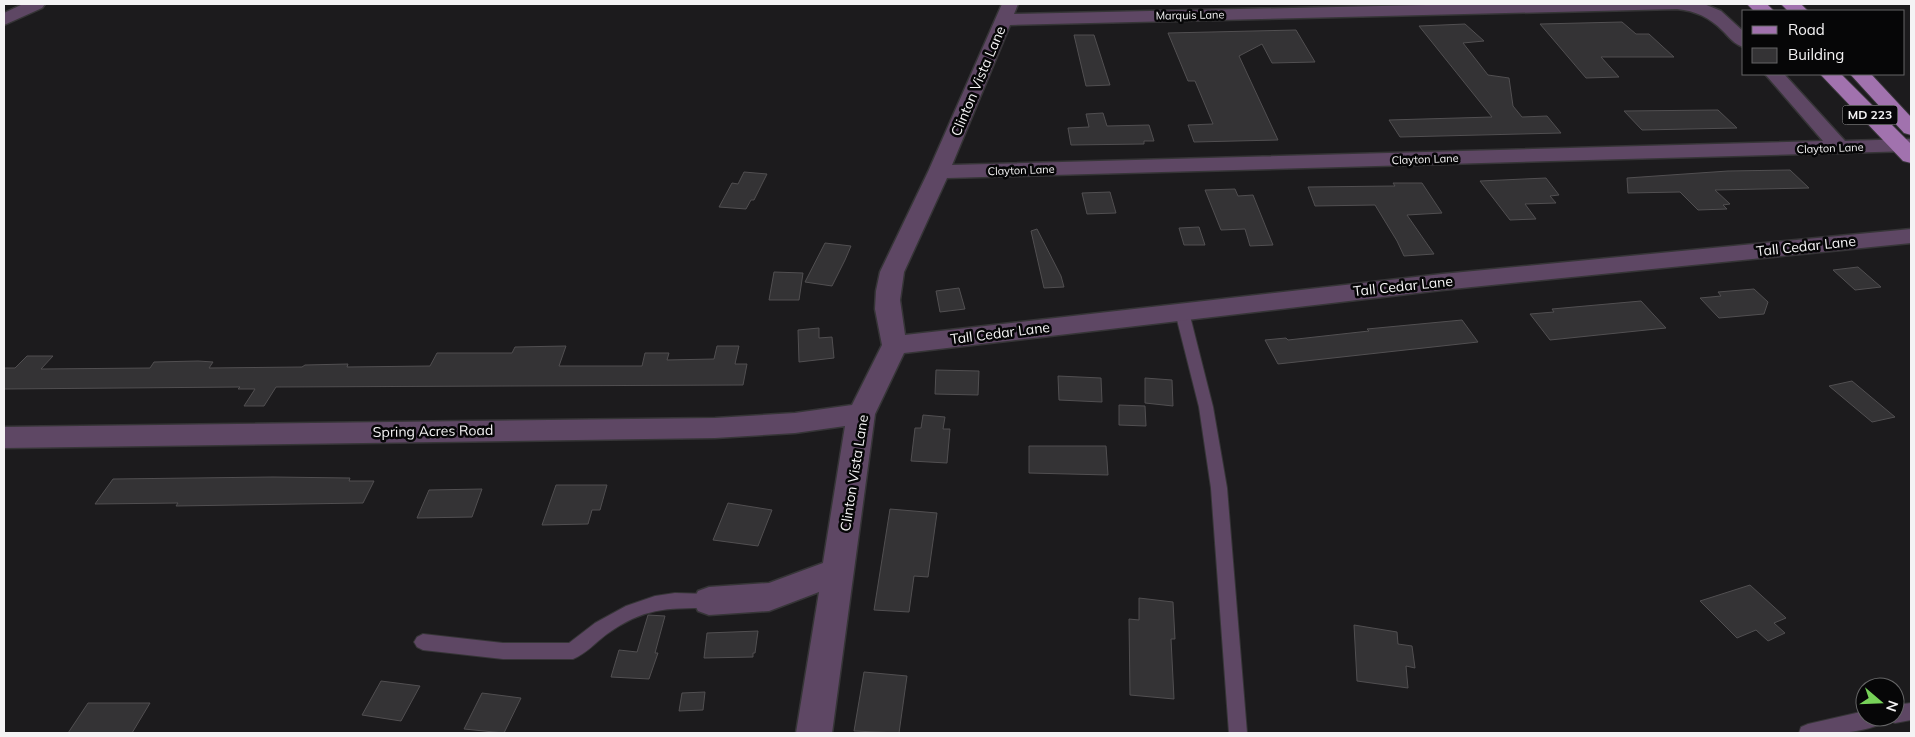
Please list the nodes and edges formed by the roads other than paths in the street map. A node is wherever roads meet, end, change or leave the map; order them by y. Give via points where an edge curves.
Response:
1 (36, 4) edge
2 (1677, 4) edge
3 (1007, 12) edge
4 (8, 15) edge
5 (1742, 40) edge
6 (1775, 75) edge
7 (1831, 75) edge
8 (1861, 75) edge
9 (1908, 137) edge
10 (1839, 147) junction
11 (940, 172) junction
12 (1911, 236) edge
13 (1182, 312) junction
14 (895, 345) junction
15 (861, 414) junction
16 (4, 438) edge
17 (839, 571) junction
18 (709, 601) joint
19 (423, 642) dead end
20 (1855, 722) edge
21 (814, 733) edge
22 (1238, 733) edge
23 (1808, 733) edge

1 - 4 street
2 - 3 street, Marquis Lane
2 - 5 street, Marquis Lane via 1709,10
3 - 11 street, Clinton Vista Lane
6 - 10 street
7 - 9 main road, MD 223
8 - 9 main road, MD 223
9 - 10 street, Clayton Lane
10 - 11 street, Clayton Lane
11 - 14 street, Clinton Vista Lane via 888,286 888,322
12 - 13 street, Tall Cedar Lane via 1442,282
13 - 14 street, Tall Cedar Lane
13 - 22 lane via 1206,407 1219,488
14 - 15 street, Clinton Vista Lane
15 - 16 street, Spring Acres Road via 794,423 715,428
15 - 17 street, Clinton Vista Lane
17 - 18 street via 769,597
17 - 21 street, Clinton Vista Lane
18 - 19 lane via 656,603 622,615 597,630 573,651 503,651
20 - 23 lane

